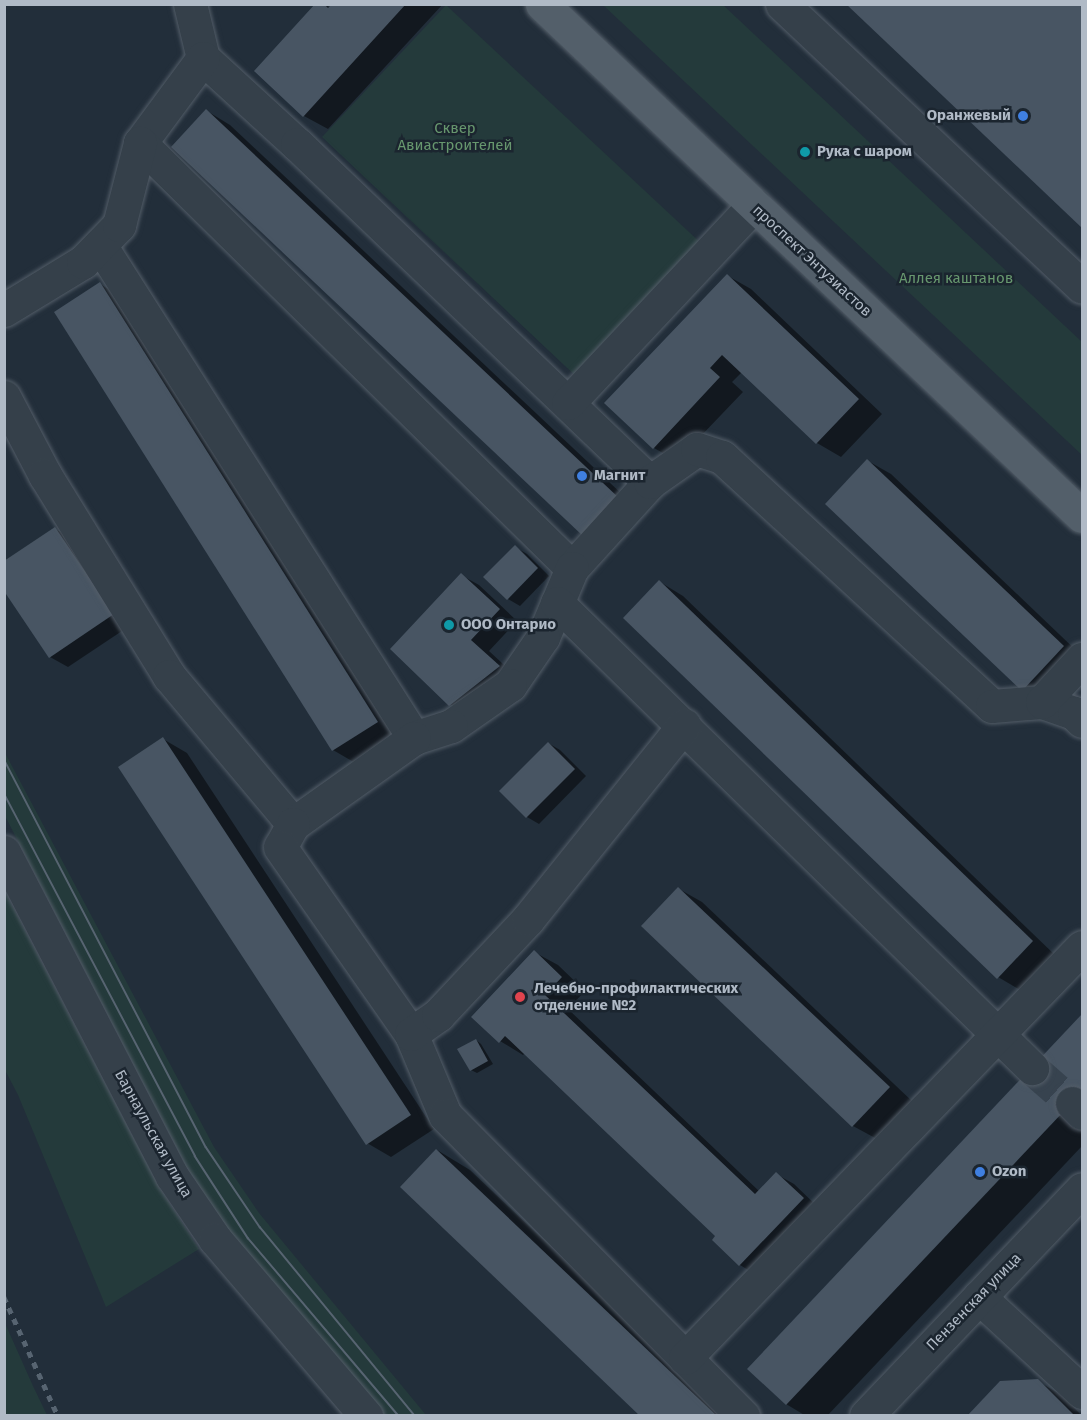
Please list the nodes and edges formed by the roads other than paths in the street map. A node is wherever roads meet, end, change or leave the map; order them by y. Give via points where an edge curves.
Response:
1 (190, 4) edge
2 (542, 4) edge
3 (782, 4) edge
4 (203, 58) junction
5 (140, 143) junction
6 (754, 205) junction
7 (100, 245) junction
8 (1083, 287) edge
9 (4, 310) edge
10 (4, 397) edge
11 (568, 403) junction
12 (650, 482) junction
13 (1083, 516) edge
14 (572, 568) junction
15 (557, 603) junction
16 (1083, 659) edge
17 (1042, 702) junction
18 (1083, 721) edge
19 (684, 726) junction
20 (414, 738) junction
21 (293, 824) junction
22 (4, 852) edge
23 (1083, 947) edge
24 (411, 1034) junction
25 (999, 1035) junction
26 (1032, 1068) tunnel mouth
27 (1083, 1189) edge
28 (979, 1297) junction
29 (685, 1358) junction
30 (1083, 1392) edge
31 (366, 1416) edge
32 (743, 1416) edge
33 (866, 1416) edge

1 - 4 street
2 - 6 main road, проспект Энтузиастов
3 - 8 street
4 - 5 street
4 - 11 street
5 - 7 street via 119,225
5 - 14 street
6 - 11 street
6 - 13 main road, проспект Энтузиастов
7 - 9 street via 83,262
7 - 20 street
10 - 21 street via 45,476 168,676
11 - 12 street
12 - 14 street
12 - 17 street via 697,449 722,457 992,706
14 - 15 street
15 - 19 street
15 - 20 street via 543,637 510,685 451,726
16 - 17 street
17 - 18 street via 1074,713
19 - 24 street via 528,919 438,1015
19 - 25 street
20 - 21 street
21 - 24 street via 280,847
22 - 31 street, Барнаульская улица via 172,1176 215,1239
23 - 25 street
24 - 29 street via 445,1115
25 - 26 street
25 - 29 street
27 - 28 street, Пензенская улица
28 - 30 street
28 - 33 street, Пензенская улица
29 - 32 street

